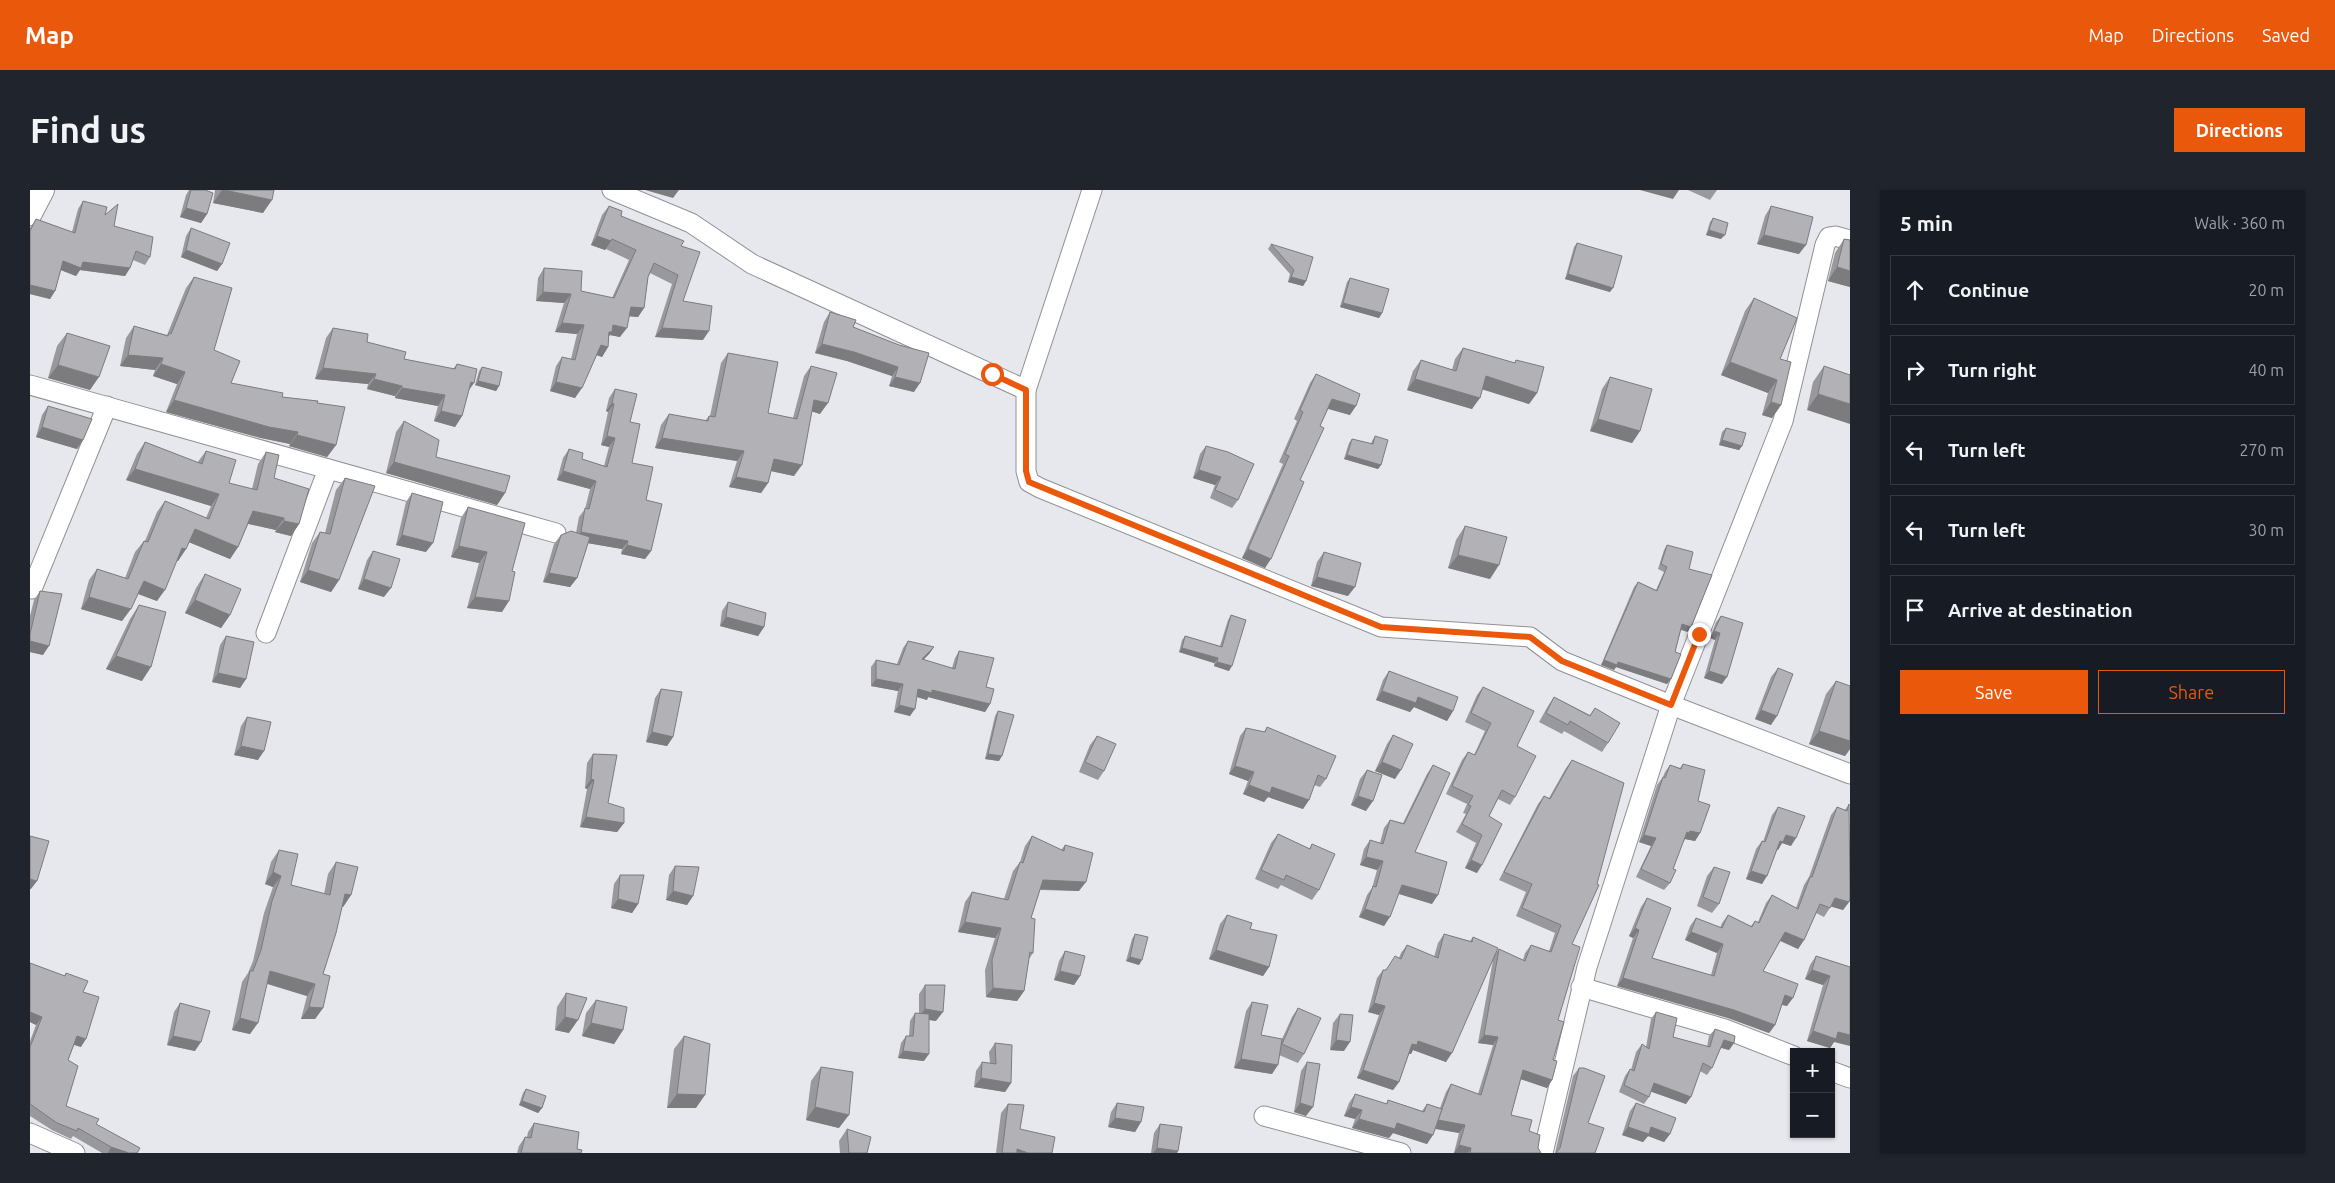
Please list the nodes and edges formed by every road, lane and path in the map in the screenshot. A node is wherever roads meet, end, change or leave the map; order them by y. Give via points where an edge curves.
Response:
1 (42, 190) edge
2 (612, 190) edge
3 (1092, 190) edge
4 (30, 213) edge
5 (1850, 240) edge
6 (30, 385) edge
7 (1026, 390) junction
8 (107, 406) junction
9 (328, 469) junction
10 (556, 533) dead end
11 (32, 590) dead end
12 (266, 633) dead end
13 (1671, 705) junction
14 (1850, 774) edge
15 (1581, 987) junction
16 (1790, 1054) edge
17 (1835, 1072) edge
18 (1850, 1078) edge
19 (1264, 1116) dead end
20 (30, 1133) edge
21 (76, 1153) edge
22 (1401, 1153) edge
23 (1543, 1153) edge

1 - 4 street
2 - 7 street via 690,223 752,264
3 - 7 street
5 - 13 street via 1829,237 1825,245 1783,421
6 - 8 street
7 - 13 street via 1026,471 1029,482 1040,488 1381,627 1530,637 1562,661
8 - 9 street
8 - 11 street
9 - 10 street
9 - 12 street
13 - 14 street
13 - 15 street
15 - 16 street via 1725,1029
15 - 23 street
17 - 18 street
19 - 22 street
20 - 21 street

